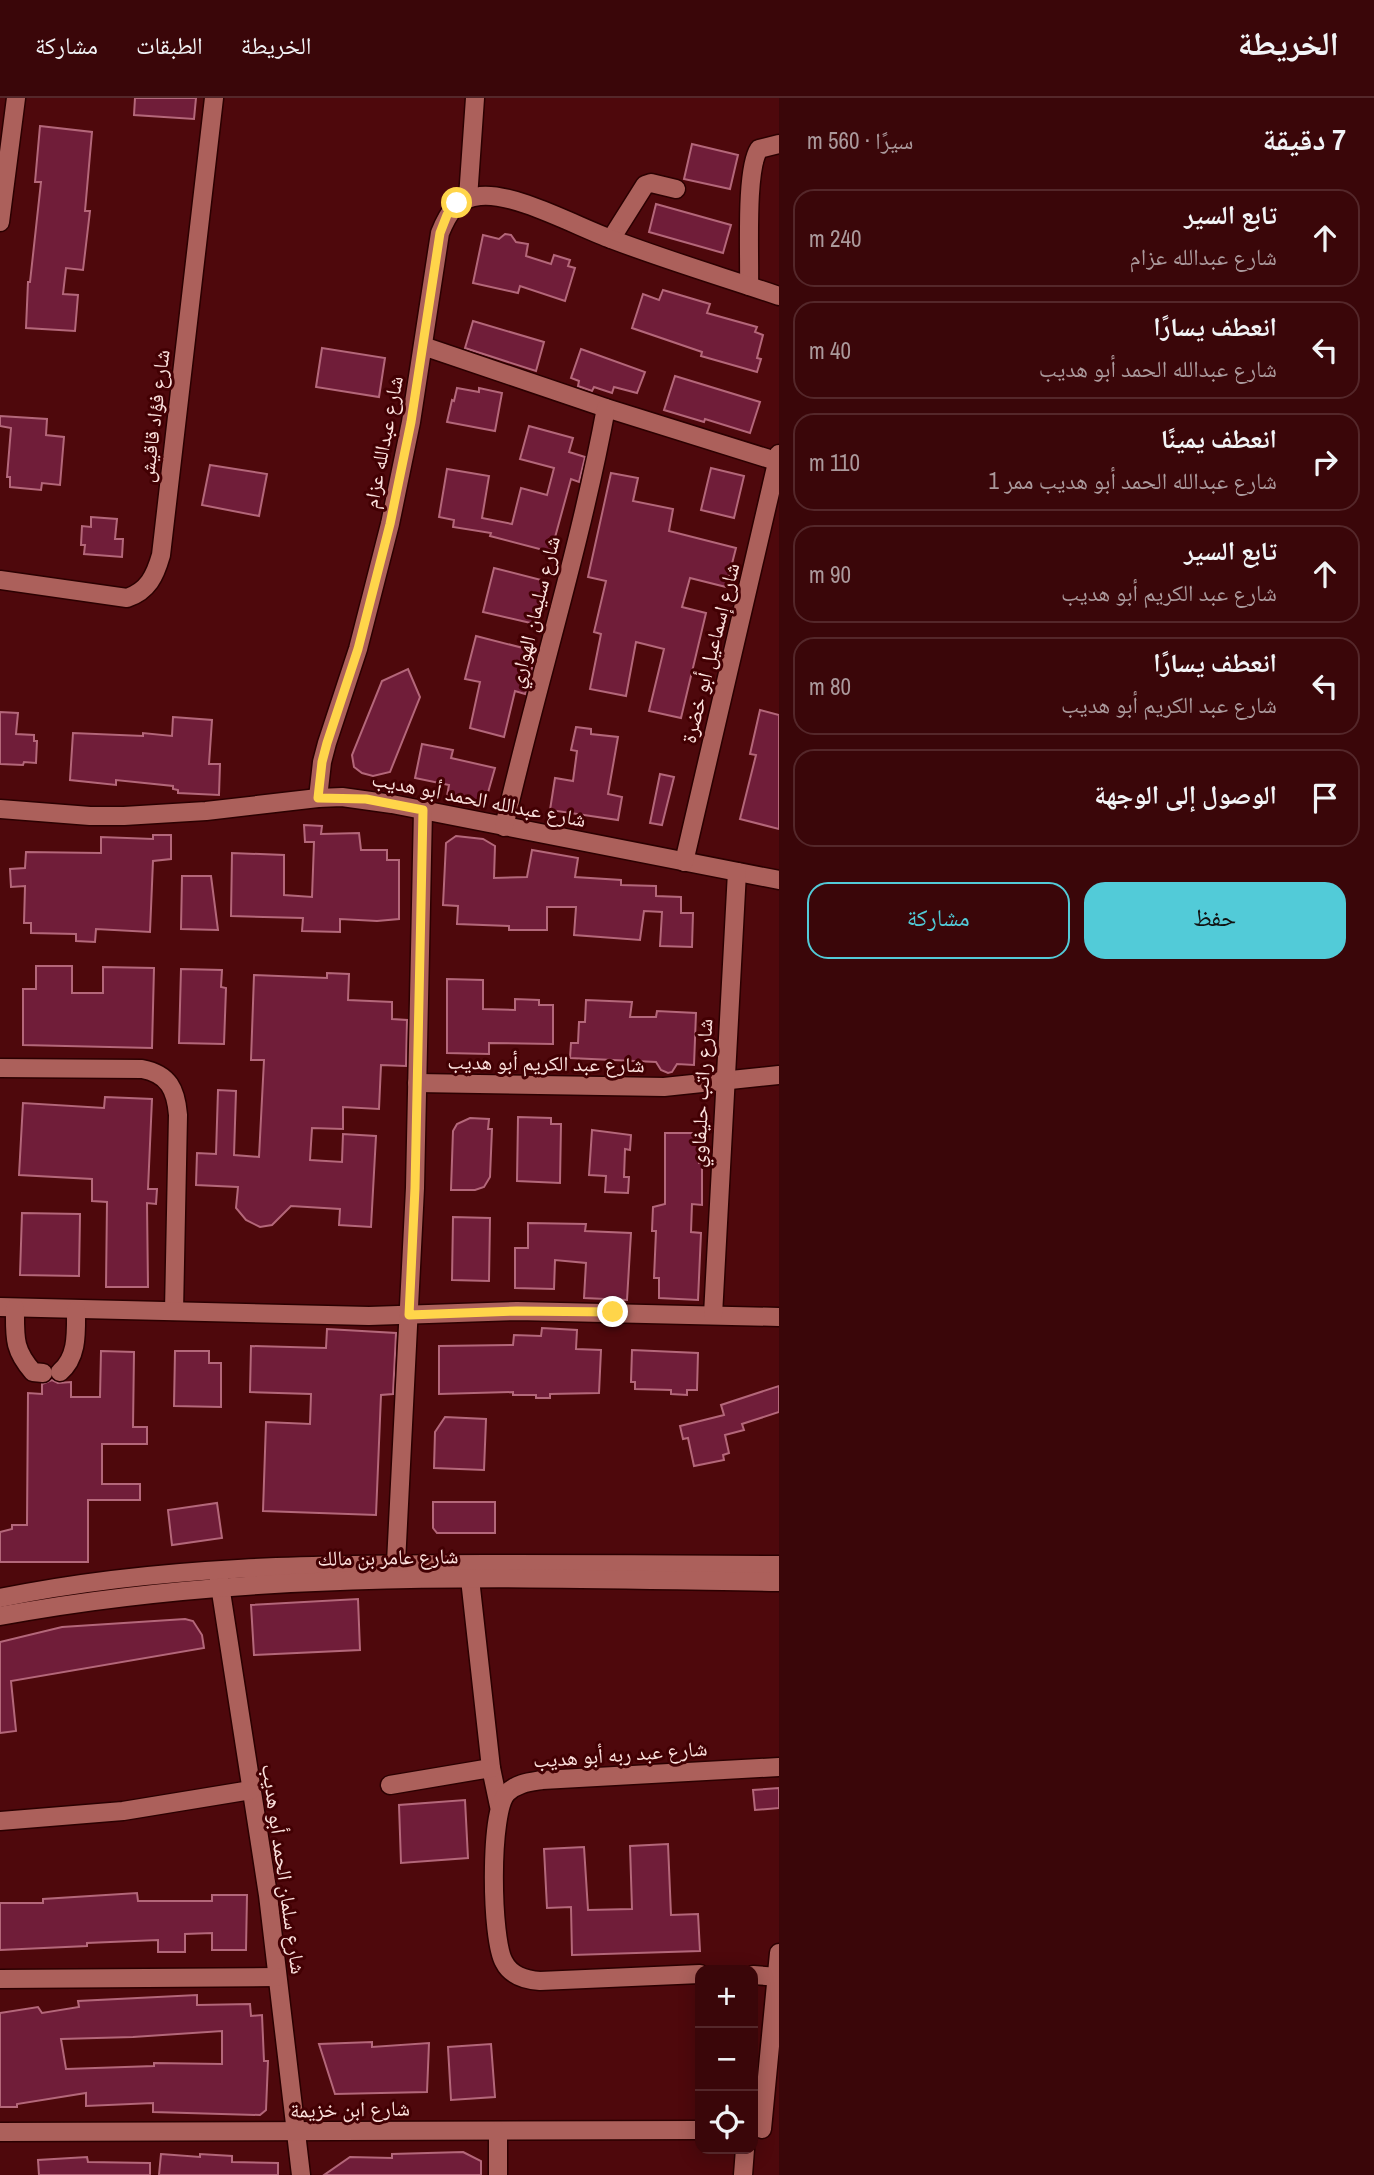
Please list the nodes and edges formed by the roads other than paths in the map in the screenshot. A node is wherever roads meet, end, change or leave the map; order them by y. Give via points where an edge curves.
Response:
1 (16, 98) edge
2 (214, 98) edge
3 (475, 98) edge
4 (779, 144) edge
5 (676, 189) dead end
6 (468, 198) junction
7 (0, 222) edge
8 (611, 239) junction
9 (750, 286) junction
10 (779, 296) edge
11 (424, 346) junction
12 (606, 408) junction
13 (779, 459) edge
14 (0, 580) edge
15 (318, 798) junction
16 (0, 809) edge
17 (423, 810) junction
18 (504, 827) junction
19 (684, 862) junction
20 (737, 872) junction
21 (779, 880) edge
22 (0, 1068) edge
23 (779, 1075) edge
24 (725, 1080) junction
25 (417, 1083) junction
26 (7, 1308) edge
27 (76, 1310) junction
28 (174, 1311) junction
29 (409, 1315) junction
30 (713, 1315) junction
31 (779, 1317) edge
32 (396, 1563) junction
33 (779, 1565) edge
34 (219, 1579) junction
35 (470, 1579) junction
36 (779, 1582) edge
37 (0, 1598) edge
38 (0, 1616) edge
39 (779, 1767) edge
40 (491, 1768) junction
41 (390, 1785) dead end
42 (250, 1790) junction
43 (499, 1806) junction
44 (0, 1821) edge
45 (779, 1953) edge
46 (695, 1974) edge
47 (758, 1975) edge
48 (277, 1977) junction
49 (778, 1977) edge
50 (0, 1979) edge
51 (765, 2129) edge
52 (695, 2130) edge
53 (498, 2131) junction
54 (0, 2132) edge
55 (295, 2133) junction
56 (745, 2154) edge
57 (301, 2175) edge
58 (498, 2175) edge
59 (743, 2175) edge

1 - 7 street
2 - 14 street, شارع فؤاد قاقيش via 157,570 145,589 127,598
3 - 6 street
4 - 9 street via 759,149 755,156
5 - 8 street via 645,185
6 - 8 street via 482,195 509,200
6 - 11 street, شارع عبدالله عزام via 447,215 440,233
8 - 9 street
9 - 10 street
11 - 12 street
11 - 15 street, شارع عبدالله عزام via 379,574 327,743
12 - 13 street
12 - 18 street, شارع سليمان الهواري
13 - 19 street, شارع إسماعيل أبو خضرة
15 - 16 street, شارع عبدالله الحمد أبو هديب via 124,816
15 - 17 street, شارع عبدالله الحمد أبو هديب via 366,799
17 - 18 street, شارع عبدالله الحمد أبو هديب
17 - 25 street
18 - 19 street, شارع عبدالله الحمد أبو هديب
19 - 20 street, شارع عبدالله الحمد أبو هديب
20 - 21 street, شارع عبدالله الحمد أبو هديب
20 - 24 street, شارع راتب حليفاوي
22 - 28 street via 142,1069 164,1076 172,1084 178,1115
23 - 24 street, شارع عبد الكريم أبو هديب
24 - 25 street, شارع عبد الكريم أبو هديب via 664,1087
24 - 30 street, شارع راتب حليفاوي
25 - 29 street, شارع عبد الكريم أبو هديب
26 - 27 street
26 - 27 street via 15,1345 33,1372 69,1365
27 - 28 street
28 - 29 street
29 - 30 street via 517,1311
29 - 32 street, شارع عبد الكريم أبو هديب
30 - 31 street
32 - 33 street, شارع عامر بن مالك
32 - 34 street, شارع عامر بن مالك
34 - 35 street, شارع عامر بن مالك
34 - 37 street, شارع عامر بن مالك via 86,1585
34 - 38 street, شارع عامر بن مالك
34 - 42 street, شارع سلمان الحمد أبو هديب
35 - 36 street, شارع عامر بن مالك
35 - 40 street
39 - 43 street, شارع عبد ربه أبو هديب via 542,1780 521,1784 507,1793
40 - 41 street
40 - 43 street
42 - 44 street via 122,1811
42 - 48 street, شارع سلمان الحمد أبو هديب
43 - 46 street via 496,1933 499,1952 514,1973 541,1981
45 - 49 street
47 - 49 street
48 - 50 street
48 - 55 street, شارع سلمان الحمد أبو هديب
49 - 51 street
52 - 53 street, شارع ابن خزيمة
53 - 55 street, شارع ابن خزيمة
53 - 58 street
54 - 55 street, شارع ابن خزيمة
55 - 57 street, شارع سلمان الحمد أبو هديب
56 - 59 street

